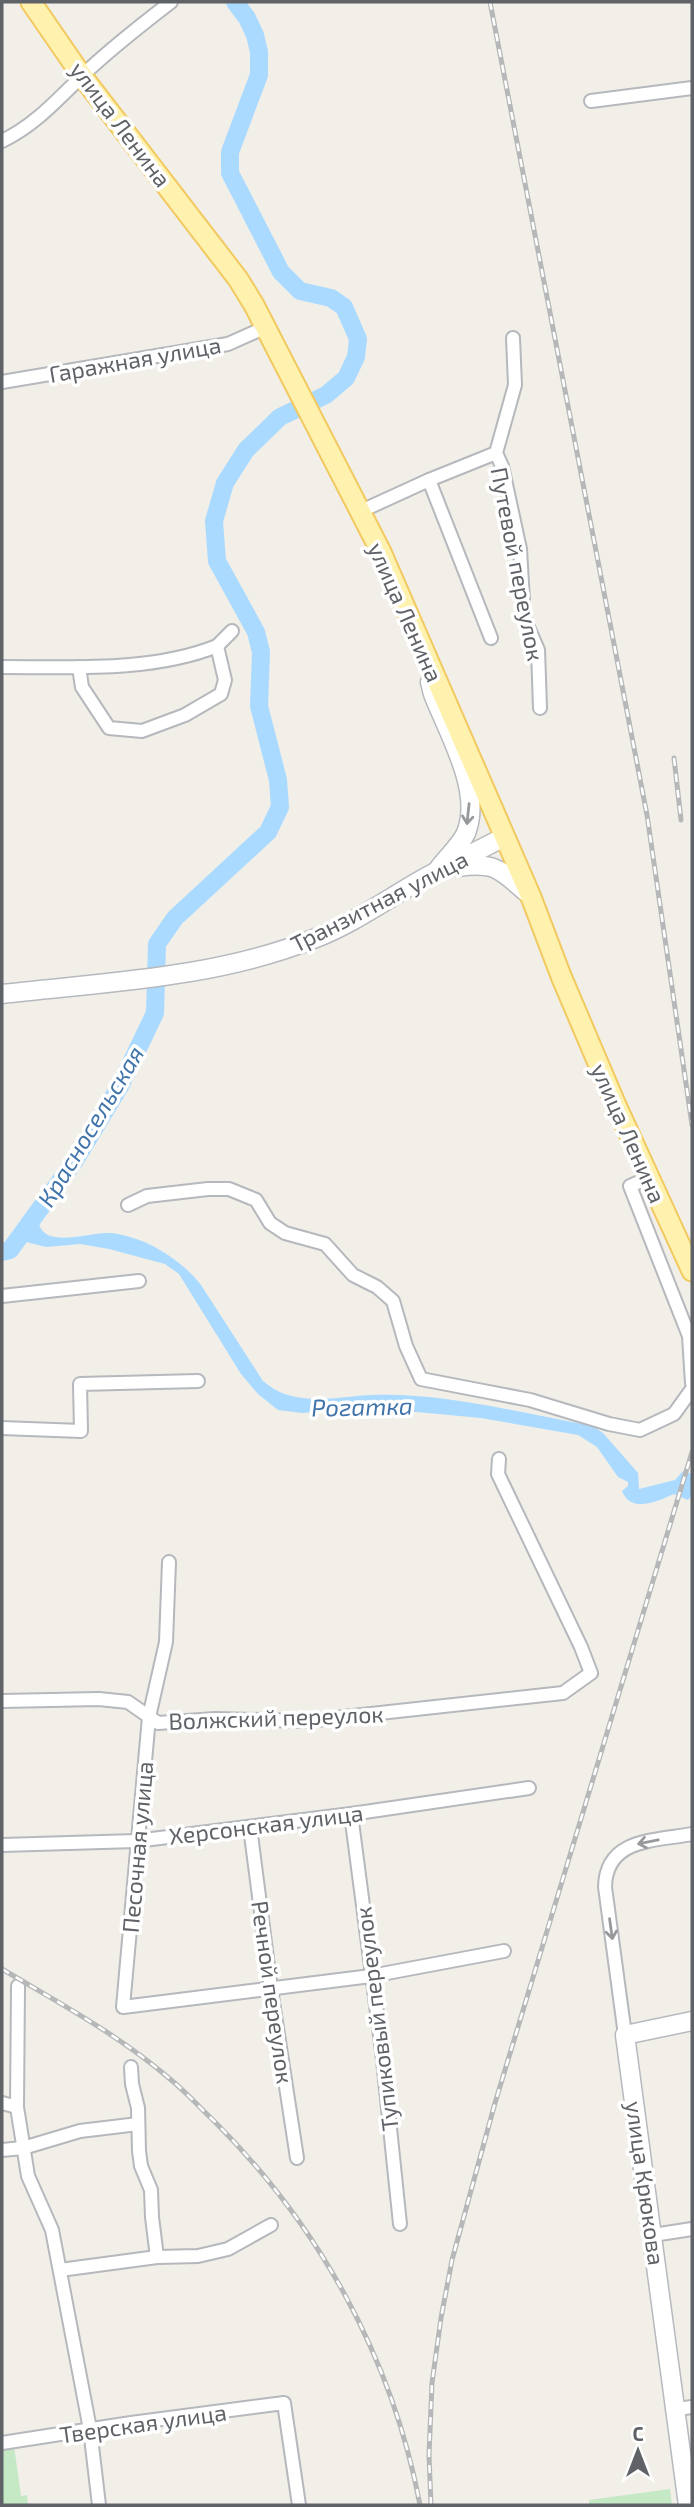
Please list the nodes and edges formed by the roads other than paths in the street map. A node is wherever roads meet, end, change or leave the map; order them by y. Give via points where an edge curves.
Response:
1 (31, 2) edge
2 (171, 2) edge
3 (82, 76) junction
4 (692, 88) edge
5 (591, 101) dead end
6 (2, 141) edge
7 (266, 327) junction
8 (513, 338) dead end
9 (2, 382) edge
10 (496, 453) junction
11 (429, 480) junction
12 (359, 512) junction
13 (232, 631) dead end
14 (491, 638) dead end
15 (217, 646) junction
16 (426, 656) junction
17 (2, 667) edge
18 (79, 667) junction
19 (540, 708) dead end
20 (505, 837) junction
21 (435, 873) junction
22 (531, 897) junction
23 (2, 994) edge
24 (639, 1182) junction
25 (128, 1205) dead end
26 (692, 1270) edge
27 (139, 1281) dead end
28 (2, 1296) edge
29 (198, 1381) dead end
30 (692, 1383) edge
31 (692, 1389) edge
32 (2, 1428) edge
33 (499, 1459) dead end
34 (169, 1562) dead end
35 (2, 1701) edge
36 (149, 1717) junction
37 (528, 1788) dead end
38 (351, 1814) junction
39 (250, 1827) junction
40 (692, 1834) edge
41 (136, 1841) junction
42 (2, 1845) edge
43 (504, 1951) dead end
44 (371, 1976) junction
45 (18, 1986) dead end
46 (271, 1990) junction
47 (692, 2021) edge
48 (625, 2035) junction
49 (131, 2067) dead end
50 (2, 2103) edge
51 (17, 2108) junction
52 (138, 2124) junction
53 (23, 2148) junction
54 (2, 2150) edge
55 (297, 2158) dead end
56 (400, 2224) dead end
57 (271, 2225) dead end
58 (692, 2229) edge
59 (653, 2235) junction
60 (157, 2257) junction
61 (60, 2270) junction
62 (684, 2408) edge
63 (90, 2429) junction
64 (2, 2443) edge
65 (99, 2505) edge
66 (299, 2505) edge
67 (688, 2505) edge

1 - 3 main road, улица Ленина
2 - 3 street
3 - 6 street via 51,108
3 - 7 main road, улица Ленина via 238,279
4 - 5 street
7 - 9 street, Гаражная улица via 228,344
7 - 12 main road, улица Ленина
8 - 10 street, Путевой переулок via 515,385
10 - 11 street
10 - 19 street, Путевой переулок via 520,549 524,618 538,650
11 - 12 street
11 - 14 street
12 - 16 main road, улица Ленина
13 - 15 street
15 - 18 street via 158,662
15 - 18 street via 225,680 221,694 185,715 142,731 109,728 82,687
16 - 20 main road, улица Ленина
16 -> 21 main road via 433,694 469,784 466,833
17 - 18 street
20 - 21 main road, Транзитная улица
20 - 22 main road, улица Ленина
21 - 22 main road via 481,863 496,867
21 - 23 main road, Транзитная улица via 319,937 251,959 193,971
22 - 24 main road, улица Ленина
24 - 26 main road, улица Ленина
24 - 30 street via 689,1336
25 - 31 street via 147,1196 208,1189 229,1189 256,1200 270,1223 285,1233 325,1244 353,1275 393,1301 421,1379 530,1400 640,1430 674,1414
27 - 28 street
29 - 32 street via 80,1384 80,1431
33 - 36 street, Волжский переулок via 498,1474 591,1672 563,1693 307,1721 158,1723
34 - 36 street, Песочная улица via 166,1642
35 - 36 street, Волжский переулок via 128,1702
36 - 41 street, Песочная улица
37 - 38 street, Херсонская улица
38 - 39 street, Херсонская улица
38 - 44 street, Тупиковый переулок
39 - 41 street, Херсонская улица
39 - 46 street, Речной переулок
40 -> 48 street, улица Крюкова via 621,1850 605,1874
41 - 42 street, Херсонская улица
41 - 46 street, Песочная улица via 123,2007
43 - 44 street
44 - 46 street
44 - 56 street, Тупиковый переулок
45 - 51 street
46 - 55 street, Речной переулок
47 - 48 main road
48 - 59 main road, улица Крюкова
49 - 52 street
50 - 51 street
51 - 53 street
52 - 53 street via 80,2131
52 - 60 street via 141,2166 151,2190
53 - 54 street
53 - 61 street via 28,2176 52,2230
57 - 60 street via 228,2249 198,2256
58 - 59 street
59 - 62 main road, улица Крюкова
60 - 61 street
61 - 63 street
62 - 67 main road, улица Крюкова
63 - 64 street, Тверская улица
63 - 65 street
63 - 66 street, Тверская улица via 284,2403

